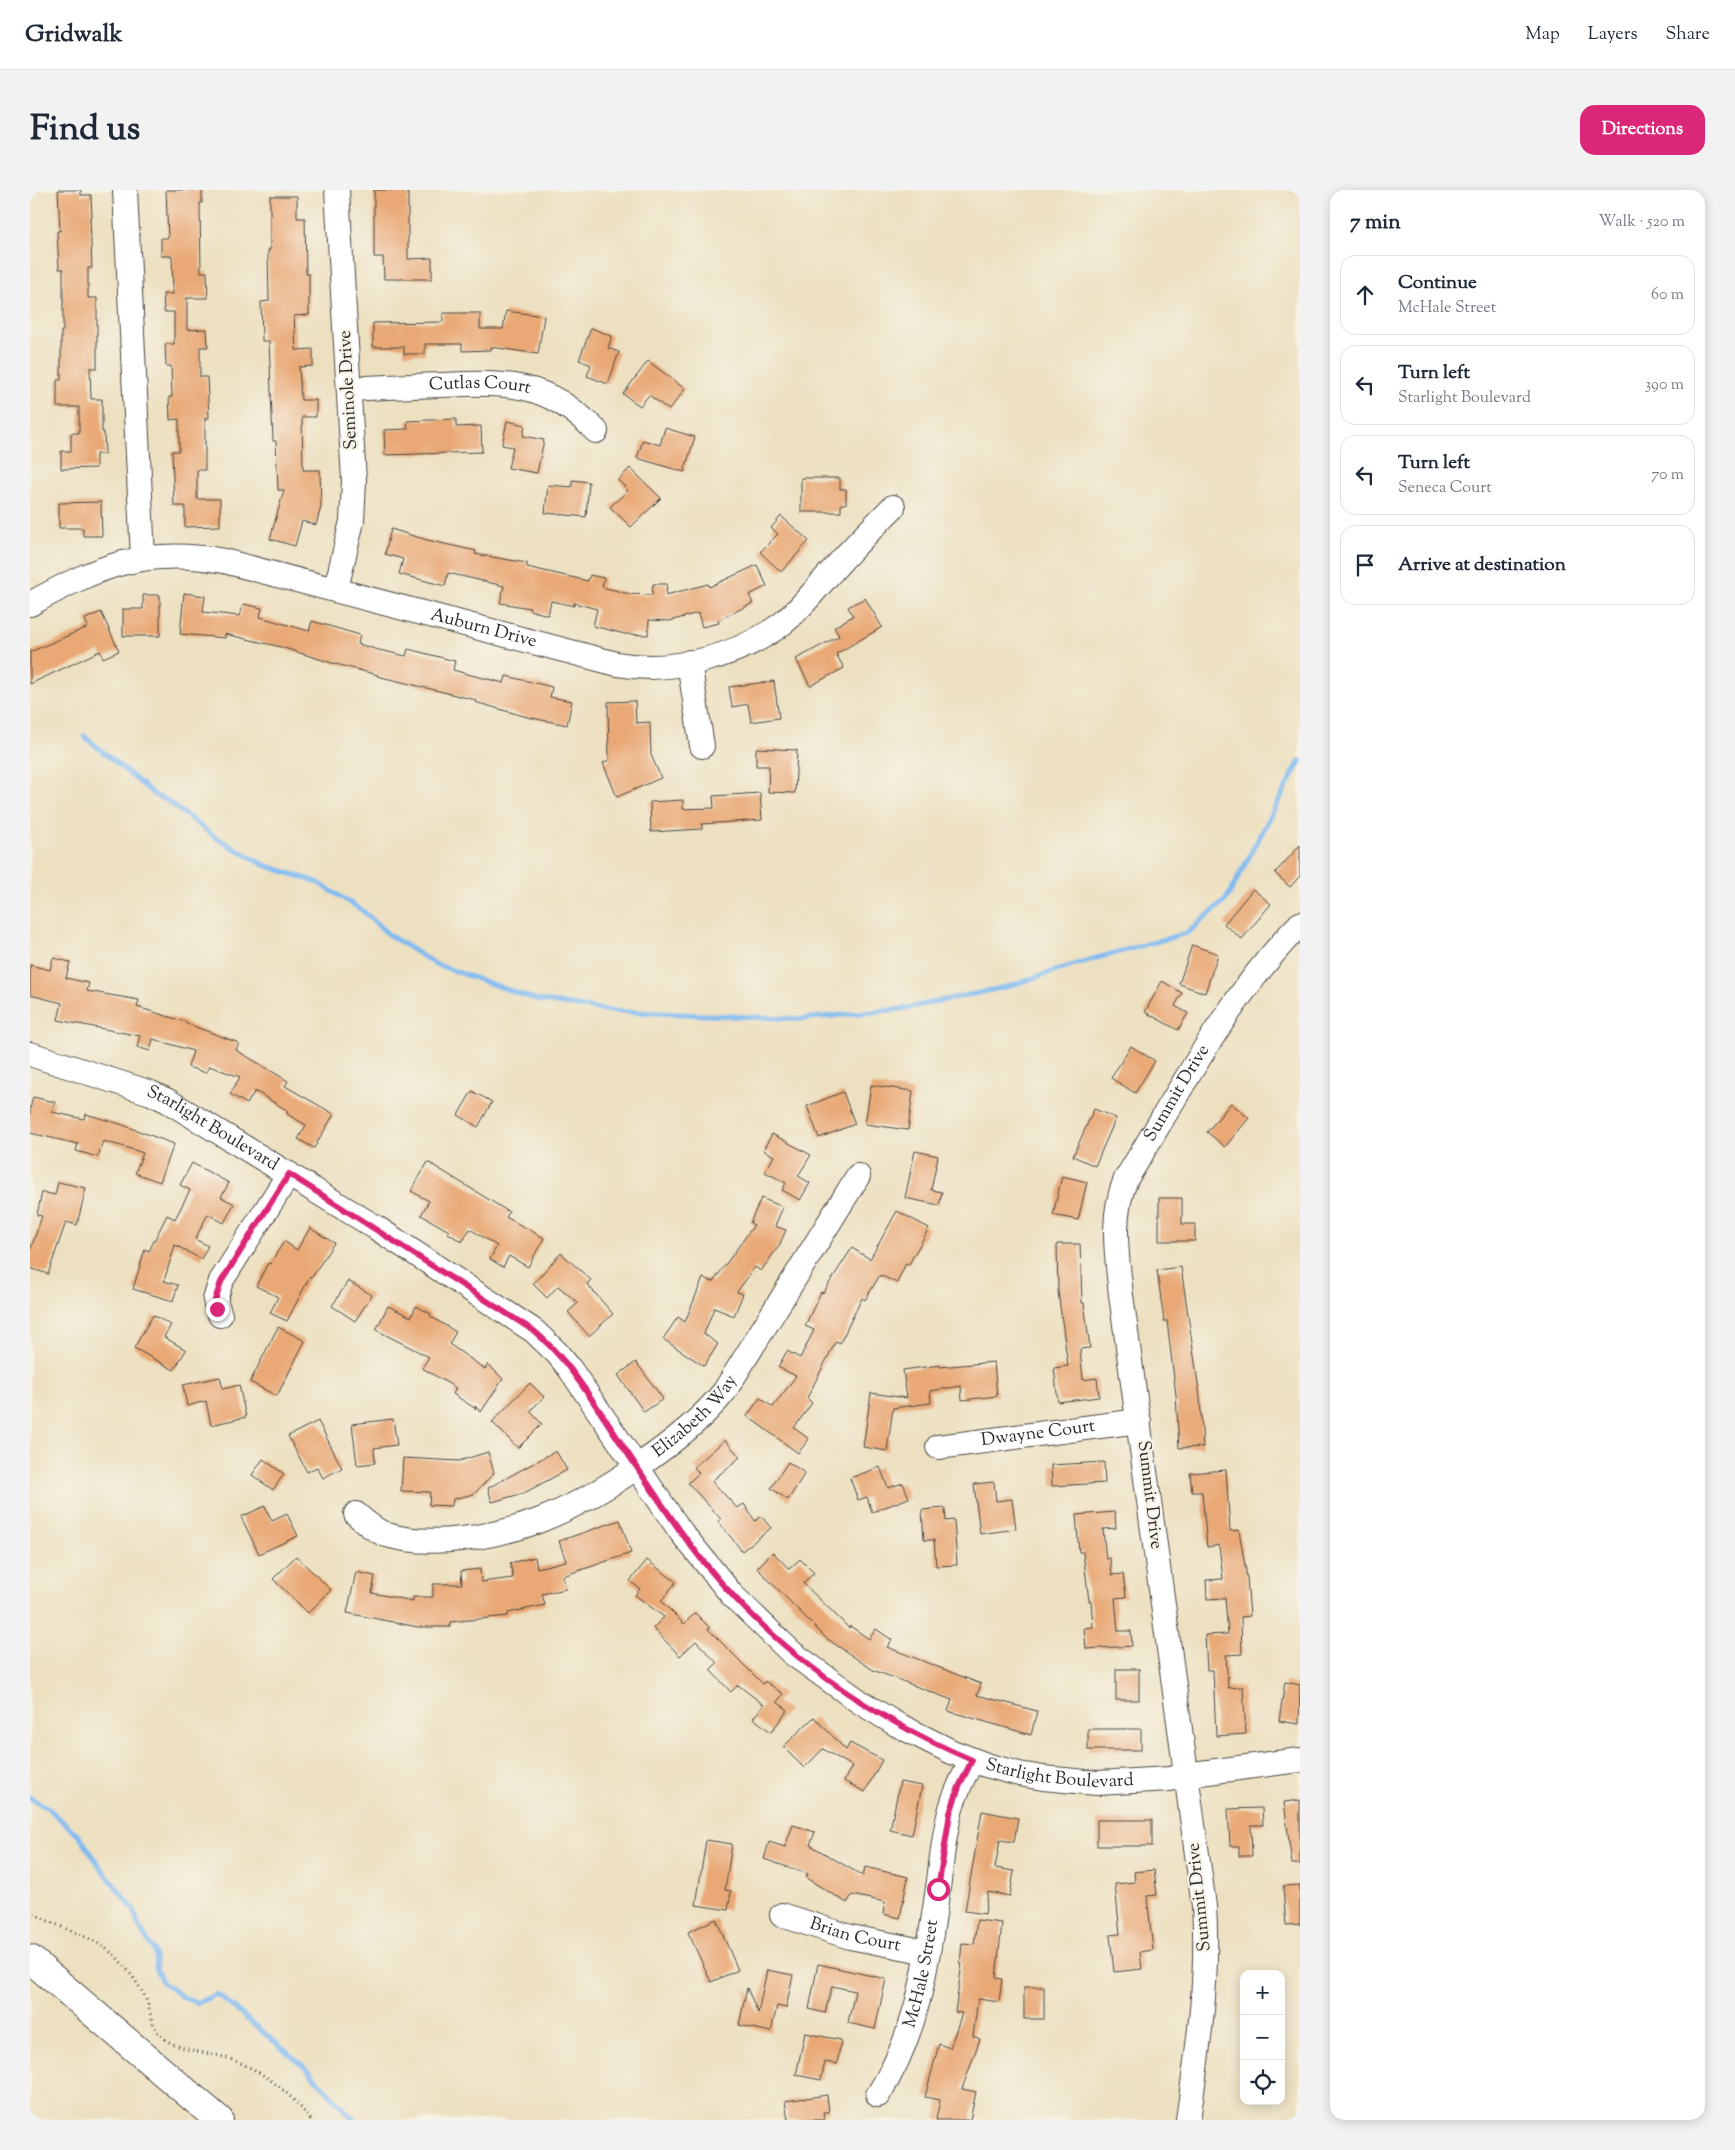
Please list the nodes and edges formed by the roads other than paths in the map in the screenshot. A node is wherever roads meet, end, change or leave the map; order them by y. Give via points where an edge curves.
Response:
1 (125, 190) edge
2 (337, 190) edge
3 (350, 388) junction
4 (596, 431) dead end
5 (893, 507) dead end
6 (143, 558) junction
7 (336, 589) junction
8 (30, 604) edge
9 (689, 662) junction
10 (702, 746) dead end
11 (1300, 924) edge
12 (30, 1054) edge
13 (289, 1174) junction
14 (858, 1176) dead end
15 (220, 1315) dead end
16 (1139, 1421) junction
17 (938, 1447) dead end
18 (638, 1466) junction
19 (356, 1514) dead end
20 (972, 1760) junction
21 (1300, 1760) edge
22 (1185, 1775) junction
23 (782, 1915) dead end
24 (928, 1952) junction
25 (30, 1959) edge
26 (878, 2095) dead end
27 (219, 2120) edge
28 (1188, 2120) edge

1 - 6 street
2 - 3 street, Seminole Drive
3 - 4 street, Cutlas Court via 492,382 519,386 561,402
3 - 7 street, Seminole Drive via 352,521
5 - 9 street, Auburn Drive via 783,623 732,650
6 - 7 street, Auburn Drive via 180,555 207,558
6 - 8 street, Auburn Drive via 66,584
7 - 9 street, Auburn Drive via 617,664 643,667
9 - 10 street
11 - 16 street, Summit Drive via 1274,951 1237,999 1123,1186 1115,1242
12 - 13 street, Starlight Boulevard via 151,1093
13 - 15 street via 221,1282 215,1300
13 - 18 street, Starlight Boulevard via 546,1341 570,1369
14 - 18 street, Elizabeth Way via 724,1392 690,1428
16 - 17 street, Dwayne Court
16 - 22 street, Summit Drive
18 - 19 street, Elizabeth Way via 546,1518 490,1534 445,1539 400,1538 374,1528
18 - 20 street, Starlight Boulevard via 681,1532 714,1574 792,1653 896,1724
20 - 22 street, Starlight Boulevard via 1019,1774 1078,1782 1170,1779
20 - 24 street, McHale Street via 950,1813
21 - 22 street, Starlight Boulevard
22 - 28 street, Summit Drive via 1207,1940 1203,2017
23 - 24 street, Brian Court via 850,1937
24 - 26 street, McHale Street via 907,2040
25 - 27 main road

